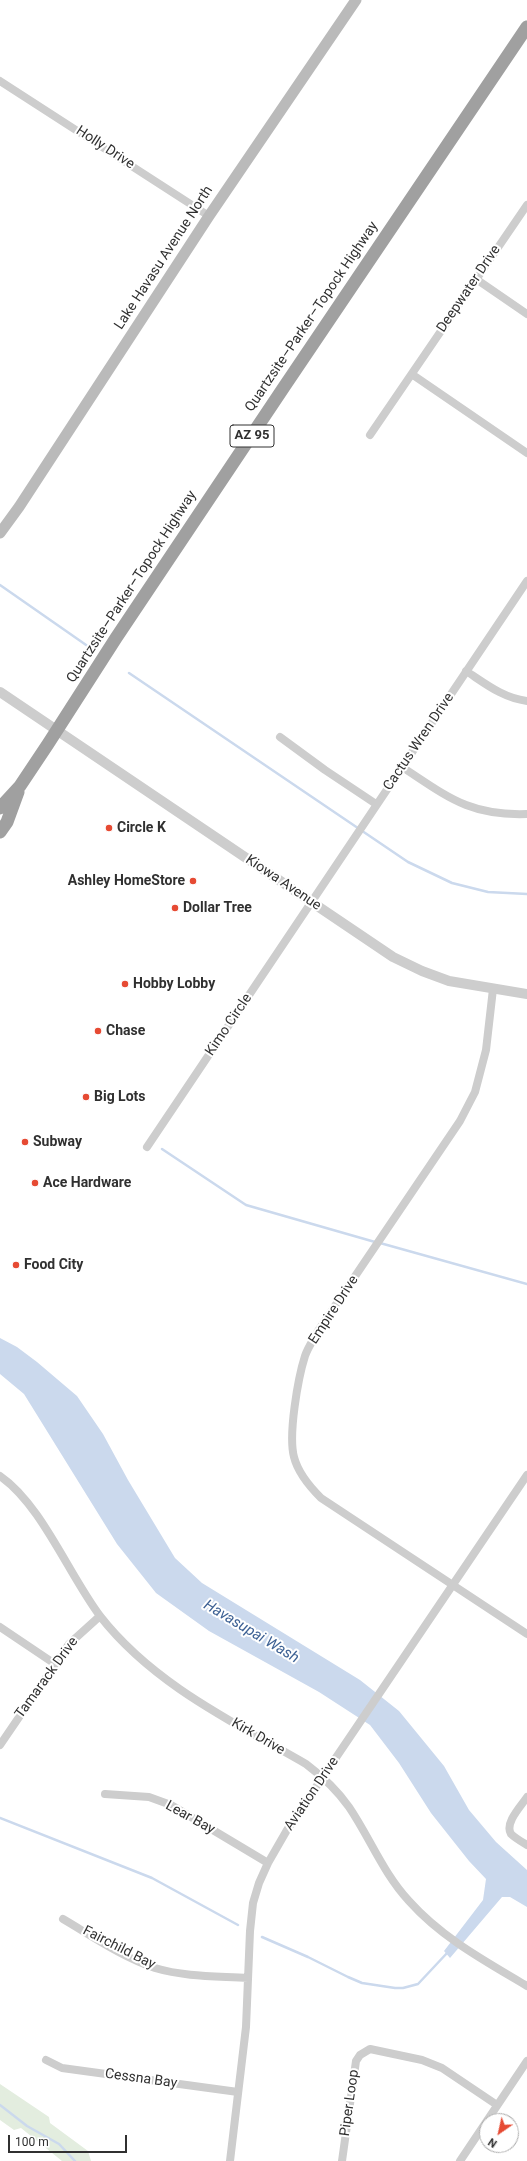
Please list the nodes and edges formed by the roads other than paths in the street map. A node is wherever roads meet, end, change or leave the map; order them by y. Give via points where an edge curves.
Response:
1 (356, 0) edge
2 (527, 27) edge
3 (0, 81) edge
4 (527, 204) edge
5 (209, 216) junction
6 (476, 279) junction
7 (527, 314) edge
8 (412, 375) junction
9 (370, 435) dead end
10 (527, 453) edge
11 (0, 534) edge
12 (527, 581) edge
13 (466, 671) junction
14 (0, 692) edge
15 (527, 701) edge
16 (57, 730) junction
17 (280, 737) dead end
18 (402, 767) junction
19 (20, 786) junction
20 (376, 804) junction
21 (0, 808) edge
22 (527, 814) edge
23 (0, 832) edge
24 (311, 902) junction
25 (492, 989) junction
26 (527, 994) edge
27 (148, 1147) dead end
28 (527, 1475) edge
29 (0, 1476) edge
30 (453, 1585) junction
31 (100, 1616) junction
32 (0, 1627) edge
33 (527, 1634) edge
34 (55, 1664) junction
35 (0, 1745) edge
36 (323, 1778) junction
37 (105, 1794) dead end
38 (527, 1797) edge
39 (527, 1845) edge
40 (268, 1863) junction
41 (63, 1919) dead end
42 (248, 1978) junction
43 (527, 1986) edge
44 (46, 2060) dead end
45 (527, 2061) edge
46 (238, 2092) junction
47 (497, 2105) junction
48 (230, 2161) edge
49 (342, 2161) edge
50 (460, 2161) edge

1 - 5 main road, Lake Havasu Avenue North
2 - 16 highway, Quartzsite–Parker–Topock Highway / AZ 95 via 116,638
3 - 5 street, Holly Drive
4 - 6 street, Deepwater Drive
5 - 11 main road, Lake Havasu Avenue North
6 - 7 street
6 - 8 street, Deepwater Drive
8 - 9 street, Deepwater Drive
8 - 10 street
12 - 13 street, Cactus Wren Drive
13 - 15 street via 500,693
13 - 18 street, Cactus Wren Drive
14 - 16 street, Kiowa Avenue
16 - 19 highway, Quartzsite–Parker–Topock Highway / AZ 95
16 - 24 street, Kiowa Avenue
17 - 20 street
18 - 20 street, Cactus Wren Drive
18 - 22 street via 454,801 478,810
19 - 21 highway, Quartzsite–Parker–Topock Highway / AZ 95
19 - 23 highway, Quartzsite–Parker–Topock Highway / AZ 95 via 7,822
20 - 24 street, Cactus Wren Drive
24 - 25 street, Kiowa Avenue via 393,957 422,971 448,981
24 - 27 street, Kimo Circle
25 - 26 street, Kiowa Avenue
25 - 30 street, Empire Drive via 486,1050 475,1092 460,1121 318,1331 306,1354 300,1376 293,1436 294,1457 302,1475 321,1498
28 - 30 street, Aviation Drive
29 - 31 street, Kirk Drive via 27,1501
30 - 33 street, Empire Drive
30 - 36 street, Aviation Drive
31 - 34 street, Tamarack Drive via 69,1644
31 - 36 street, Kirk Drive via 149,1667 188,1696 306,1764
32 - 34 street
34 - 35 street, Tamarack Drive
36 - 40 street, Aviation Drive
36 - 43 street, Kirk Drive via 348,1806 382,1865 409,1901 456,1943
37 - 40 street, Lear Bay via 149,1797 171,1805
38 - 39 street via 511,1821 510,1827 511,1833
40 - 42 street, Aviation Drive via 258,1883 253,1903
41 - 42 street, Fairchild Bay via 130,1957 154,1967 179,1974
42 - 46 street, Aviation Drive via 246,2027
44 - 46 street, Cessna Bay via 62,2068
45 - 47 street
46 - 48 street, Aviation Drive
47 - 49 street, Piper Loop via 442,2068 422,2060 370,2049 356,2061
47 - 50 street

